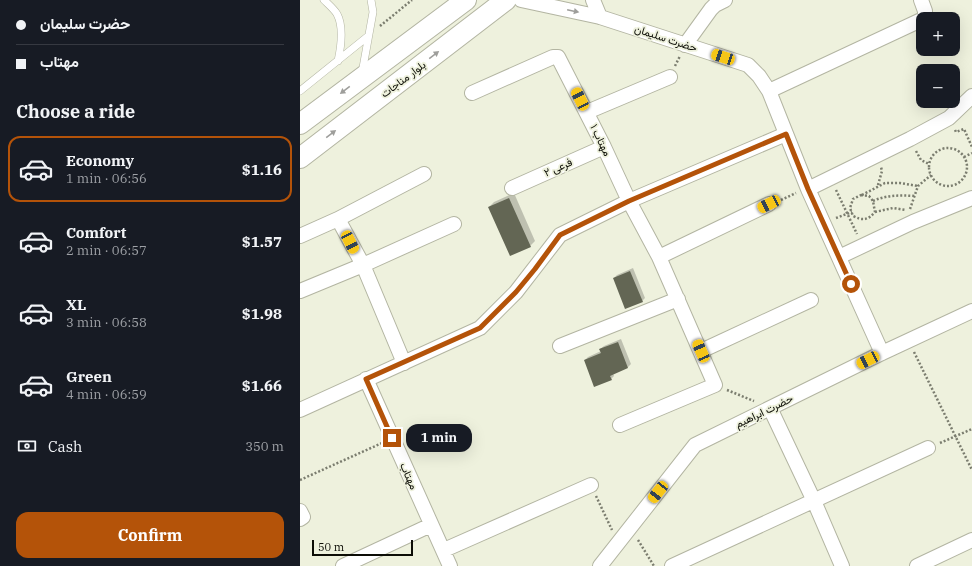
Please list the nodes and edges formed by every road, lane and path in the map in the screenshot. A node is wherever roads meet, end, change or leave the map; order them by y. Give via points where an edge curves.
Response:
1 (324, 0) edge
2 (371, 0) edge
3 (412, 0) edge
4 (466, 0) edge
5 (506, 0) edge
6 (521, 0) edge
7 (593, 0) edge
8 (725, 0) edge
9 (921, 0) edge
10 (600, 17) junction
11 (367, 37) junction
12 (685, 45) junction
13 (338, 61) junction
14 (670, 77) joint
15 (361, 78) junction
16 (769, 91) junction
17 (300, 92) edge
18 (472, 93) dead end
19 (972, 96) edge
20 (587, 112) junction
21 (949, 118) junction
22 (300, 124) edge
23 (786, 134) junction
24 (910, 139) junction
25 (604, 147) junction
26 (972, 147) edge
27 (972, 153) edge
28 (964, 157) junction
29 (300, 158) edge
30 (929, 164) junction
31 (424, 174) dead end
32 (931, 175) junction
33 (830, 178) junction
34 (918, 186) junction
35 (512, 188) dead end
36 (808, 189) junction
37 (861, 195) junction
38 (915, 196) junction
39 (972, 198) edge
40 (629, 201) junction
41 (873, 201) junction
42 (769, 204) joint
43 (852, 212) junction
44 (875, 212) junction
45 (847, 214) junction
46 (338, 219) junction
47 (824, 223) junction
48 (454, 224) dead end
49 (300, 236) edge
50 (863, 246) junction
51 (839, 256) junction
52 (659, 257) junction
53 (363, 265) junction
54 (300, 291) edge
55 (678, 298) junction
56 (811, 300) dead end
57 (972, 311) edge
58 (909, 340) junction
59 (560, 346) dead end
60 (701, 351) junction
61 (882, 353) junction
62 (404, 363) junction
63 (366, 379) junction
64 (715, 385) junction
65 (770, 408) junction
66 (300, 410) edge
67 (620, 425) dead end
68 (972, 429) edge
69 (956, 436) junction
70 (392, 438) junction
71 (928, 448) joint
72 (972, 470) edge
73 (300, 480) edge
74 (591, 485) joint
75 (814, 501) junction
76 (431, 525) junction
77 (630, 528) junction
78 (972, 540) edge
79 (618, 543) junction
80 (444, 550) junction
81 (343, 566) edge
82 (450, 566) edge
83 (600, 566) edge
84 (654, 566) edge
85 (672, 566) edge
86 (842, 566) edge
87 (917, 566) edge

1 - 13 lane via 337,15 342,33
2 - 11 lane via 373,12
3 - 11 path
4 - 15 main road
29 -> 5 main road, بلوار مناجات
6 -> 10 street, حضرت سلیمان
7 - 10 street
8 - 12 street via 714,5
9 - 16 street via 925,16 921,20
10 - 12 street, حضرت سلیمان
11 - 13 lane
11 - 15 lane
12 - 14 path
12 - 16 street, حضرت سلیمان via 748,66
13 - 17 lane
14 - 20 street
15 -> 22 main road
16 - 23 street, حضرت سلیمان
18 - 20 street, مهتاب ۱ via 558,57
19 - 21 street
20 - 25 street, مهتاب ۱
21 - 24 street
21 - 26 path via 956,132 964,129
23 - 36 street, حضرت سلیمان
23 - 40 street
24 - 30 path via 921,160
24 - 33 street
25 - 35 street, فرعی ۲
25 - 40 street, مهتاب ۱
27 - 28 path
28 - 30 path via 953,148 943,148 934,154
28 - 32 path via 967,164 966,174 959,182 949,186 938,183
30 - 32 path
31 - 46 street
32 - 34 path
33 - 36 street
33 - 45 path
34 - 37 path via 885,183
34 - 38 path
36 - 42 path
36 - 47 street, حضرت سلیمان
37 - 41 path via 869,196
37 - 43 path via 853,200 850,208
38 - 41 path via 883,197
38 - 44 path via 910,210 893,208
39 - 50 street
40 - 52 street, مهتاب ۱
40 - 62 street via 560,235 516,292 480,328
41 - 44 path
42 - 52 street
43 - 44 path via 853,216 861,220 869,218
43 - 45 path
45 - 47 path
45 - 50 path
46 - 49 street
46 - 53 street
47 - 51 street, حضرت سلیمان
48 - 53 street
50 - 51 street
51 - 61 street, حضرت سلیمان
52 - 55 street, مهتاب ۱
53 - 54 street
53 - 62 street
55 - 59 street
55 - 60 street, مهتاب ۱
56 - 60 street
57 - 58 street, حضرت ابراهیم
58 - 61 street, حضرت ابراهیم
58 - 69 path
60 - 64 street, مهتاب ۱
61 - 65 street, حضرت ابراهیم
62 - 63 street
63 - 66 street
63 - 70 street, مهتاب
64 - 65 path
64 - 67 street
65 - 75 street
65 - 77 street, حضرت ابراهیم via 695,445
68 - 69 path
69 - 71 path
69 - 72 path
70 - 73 path
70 - 76 street, مهتاب
71 - 75 street
74 - 79 path
74 - 80 street
75 - 85 street
75 - 86 street
76 - 80 street, مهتاب
76 - 81 street
77 - 79 street, حضرت ابراهیم
77 - 84 path
78 - 87 street
79 - 83 street, حضرت ابراهیم
80 - 82 street, مهتاب

